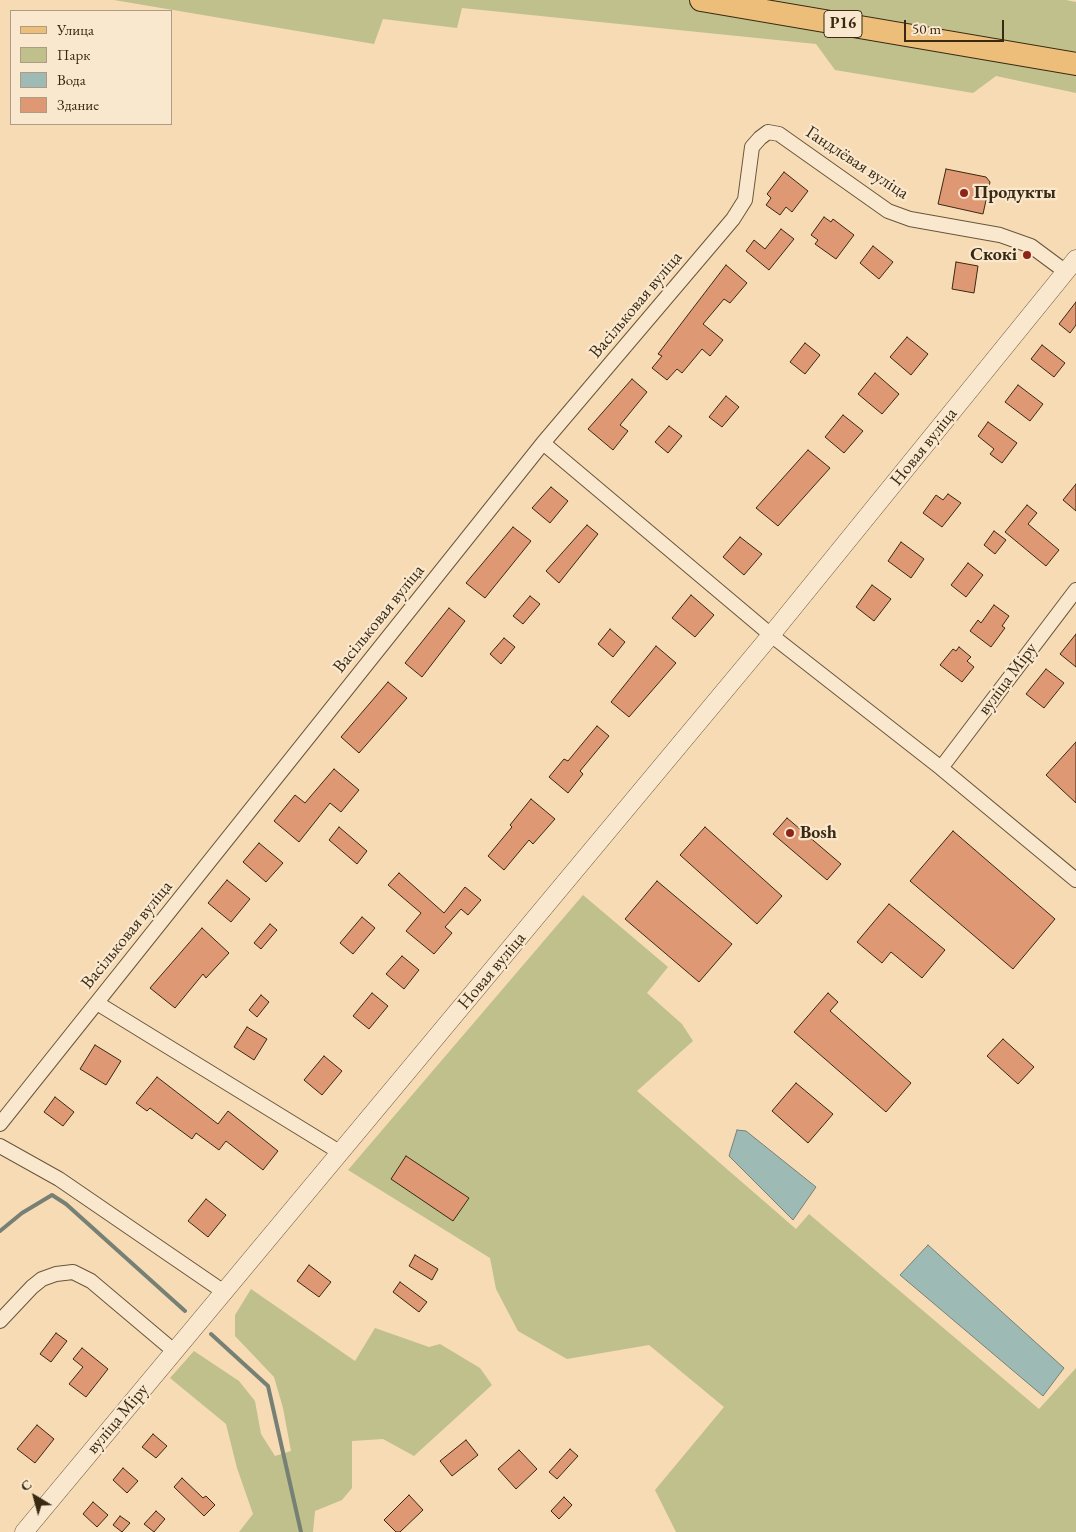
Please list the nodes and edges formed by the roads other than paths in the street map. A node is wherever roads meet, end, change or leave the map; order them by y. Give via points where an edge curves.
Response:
1 (701, 0) edge
2 (1076, 64) edge
3 (768, 132) joint
4 (1071, 266) edge
5 (543, 443) junction
6 (1076, 590) edge
7 (771, 635) junction
8 (941, 768) junction
9 (1076, 880) edge
10 (98, 1003) junction
11 (0, 1124) edge
12 (0, 1146) edge
13 (341, 1153) junction
14 (224, 1292) junction
15 (212, 1307) joint
16 (0, 1321) edge
17 (174, 1351) junction
18 (24, 1532) edge

1 - 2 main road, Р16
3 - 4 street, Гандлёвая вуліца via 779,134 888,210 910,219 1000,235
3 - 5 street, Васільковая вуліца via 752,147 745,200 733,219
4 - 7 street, Новая вуліца
5 - 7 street
5 - 10 street, Васільковая вуліца
6 - 8 street, вуліца Міру
7 - 8 street
7 - 13 street, Новая вуліца
8 - 9 street
10 - 11 street, Васільковая вуліца
10 - 13 street
12 - 14 street via 59,1179
13 - 14 street, Новая вуліца
14 - 15 street, Новая вуліца
15 - 17 street, вуліца Міру
16 - 17 street via 42,1279 73,1272 91,1281
17 - 18 street, вуліца Міру

